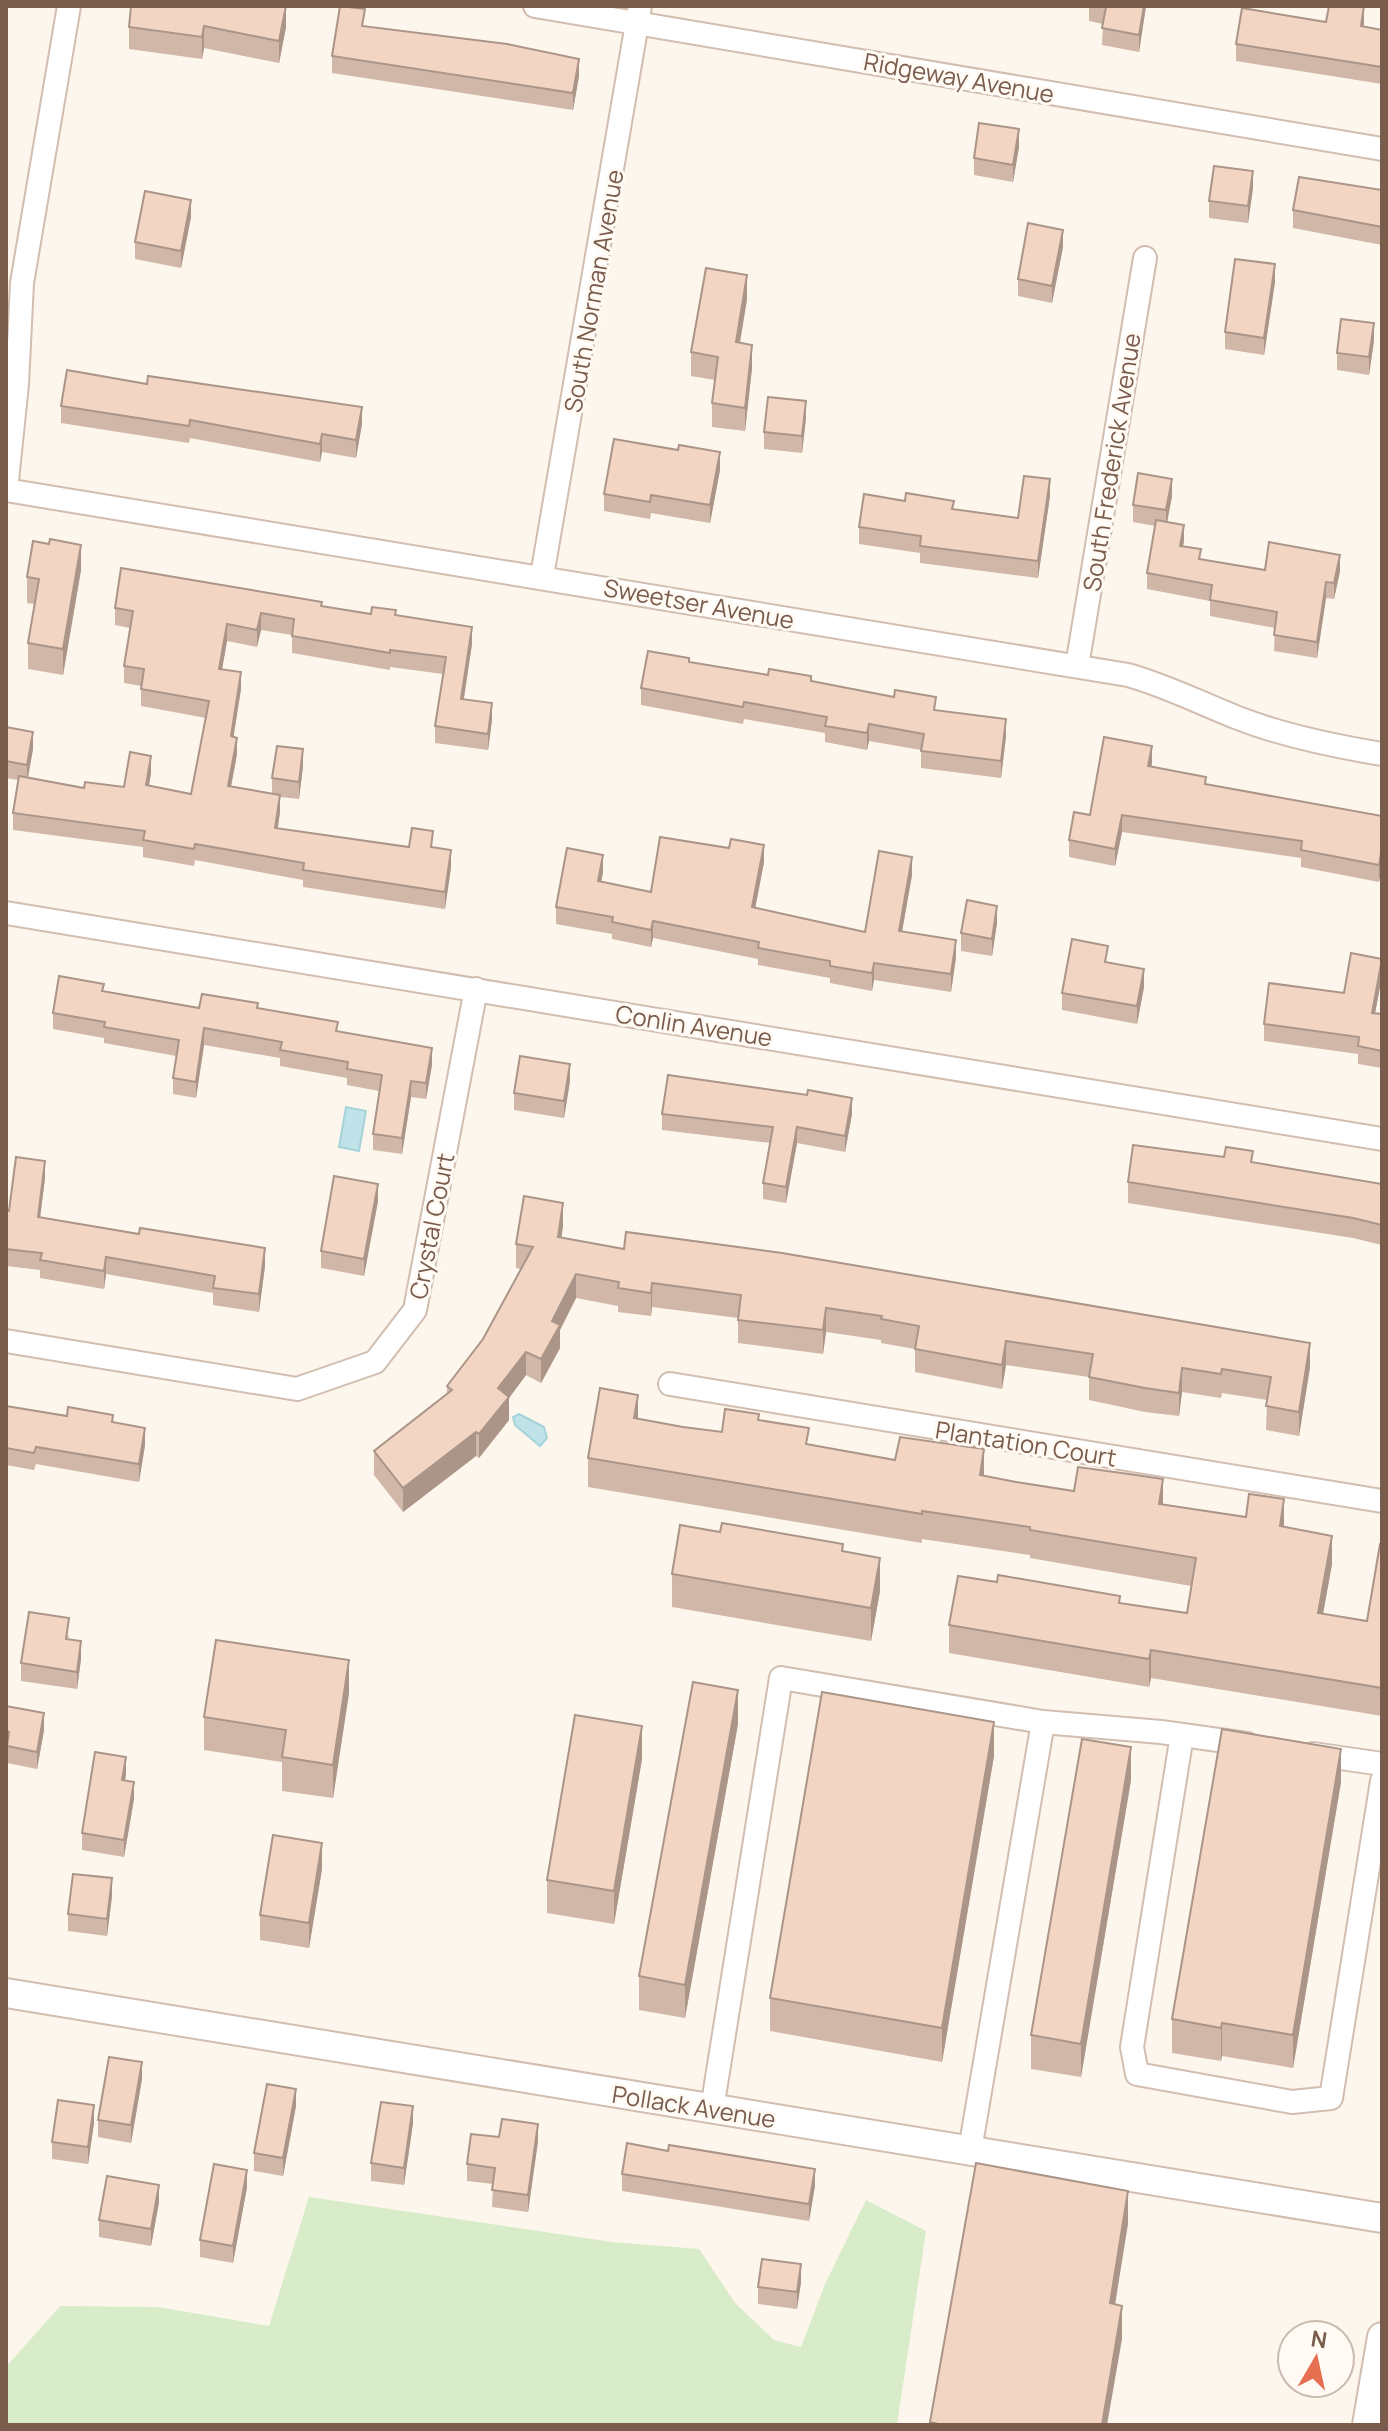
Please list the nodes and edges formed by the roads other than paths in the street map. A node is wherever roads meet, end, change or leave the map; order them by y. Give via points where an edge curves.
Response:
1 (69, 6) edge
2 (535, 6) edge
3 (639, 14) edge
4 (1382, 149) edge
5 (1145, 258) dead end
6 (6, 490) edge
7 (542, 576) junction
8 (1077, 666) junction
9 (1382, 754) edge
10 (6, 913) edge
11 (476, 989) junction
12 (1382, 1139) edge
13 (6, 1341) edge
14 (670, 1384) dead end
15 (1382, 1501) edge
16 (1043, 1722) junction
17 (1182, 1735) junction
18 (1382, 1764) edge
19 (1382, 1781) edge
20 (6, 1993) edge
21 (712, 2109) junction
22 (970, 2150) junction
23 (1382, 2218) edge
24 (1382, 2337) edge
25 (1367, 2425) edge

1 - 6 street via 22,283
2 - 3 street, Ridgeway Avenue
3 - 4 street, Ridgeway Avenue
3 - 7 street, South Norman Avenue
5 - 8 street, South Frederick Avenue
6 - 7 street, Sweetser Avenue
7 - 8 street, Sweetser Avenue
8 - 9 street, Sweetser Avenue via 1173,688 1292,736
10 - 11 street, Conlin Avenue
11 - 12 street, Conlin Avenue
11 - 13 street, Crystal Court via 415,1310 375,1362 297,1389
14 - 15 street, Plantation Court
16 - 17 street
16 - 21 street via 781,1678
16 - 22 street
17 - 18 street
17 - 19 street via 1132,2047 1137,2074 1292,2102 1331,2098
20 - 21 street, Pollack Avenue
21 - 22 street, Pollack Avenue
22 - 23 street, Pollack Avenue
24 - 25 street

